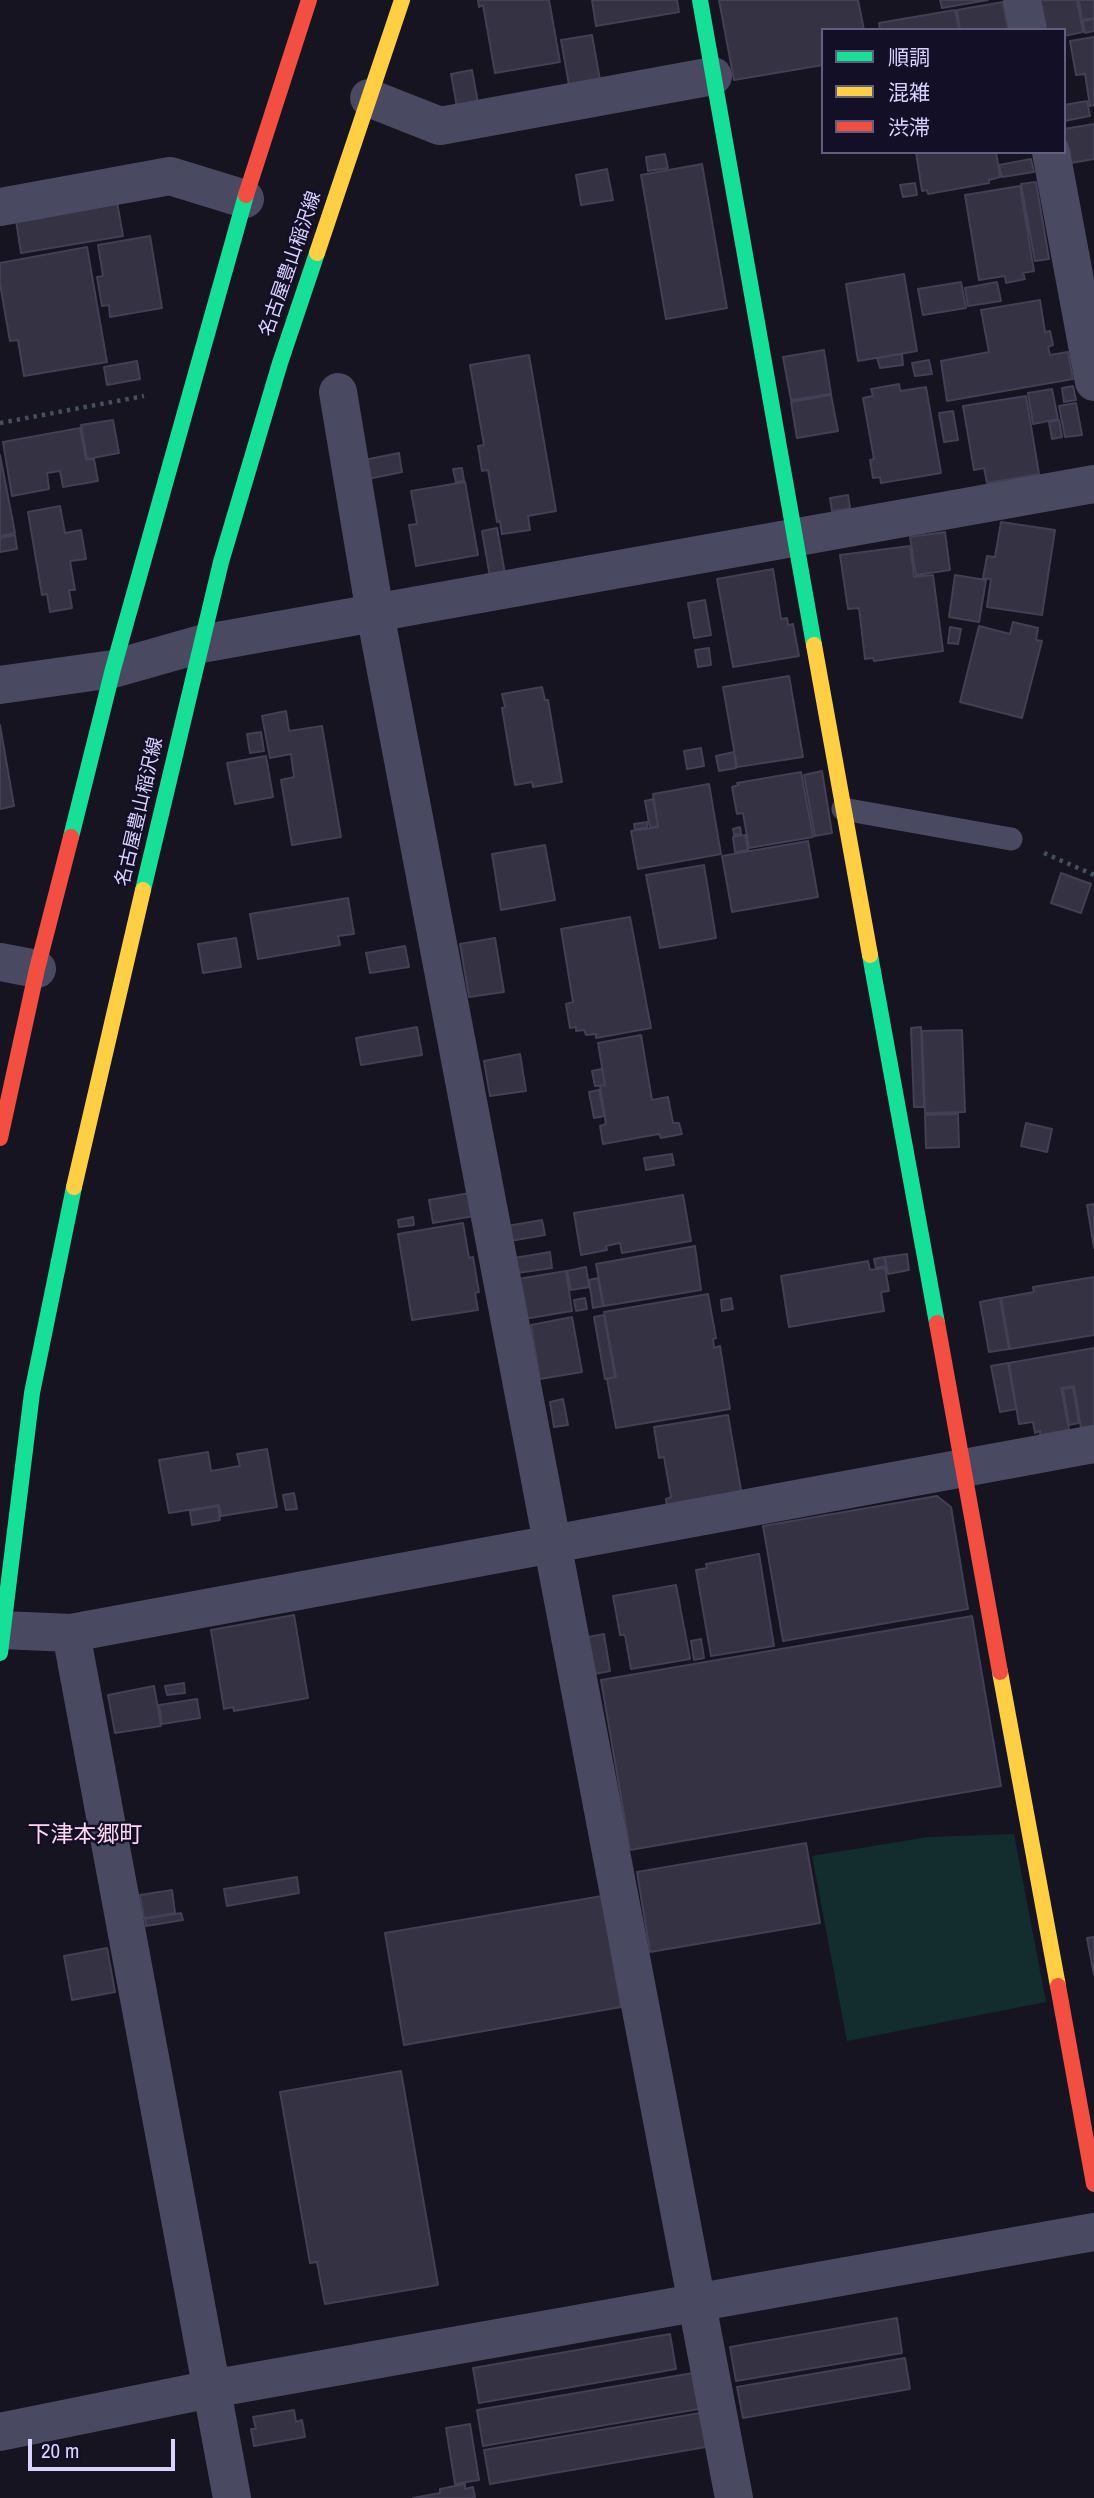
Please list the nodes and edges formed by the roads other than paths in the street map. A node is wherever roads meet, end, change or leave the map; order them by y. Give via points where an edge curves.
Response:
1 (309, 0) edge
2 (402, 0) edge
3 (699, 0) edge
4 (1022, 0) edge
5 (1028, 28) edge
6 (713, 76) junction
7 (369, 98) junction
8 (1051, 154) edge
9 (245, 199) junction
10 (0, 207) edge
11 (1094, 382) edge
12 (338, 392) dead end
13 (1094, 484) edge
14 (794, 538) junction
15 (374, 612) junction
16 (201, 644) junction
17 (113, 670) junction
18 (0, 685) edge
19 (843, 809) junction
20 (1011, 839) road end
21 (0, 962) edge
22 (37, 969) junction
23 (0, 1138) edge
24 (1094, 1444) edge
25 (963, 1467) junction
26 (551, 1544) junction
27 (71, 1633) junction
28 (1, 1641) edge
29 (1094, 2184) edge
30 (1094, 2232) edge
31 (696, 2304) junction
32 (211, 2389) junction
33 (0, 2432) edge
34 (232, 2498) edge
35 (734, 2498) edge

1 - 9 main road
2 - 7 main road, 名古屋豊山稲沢線
3 - 6 main road
4 - 5 street
6 - 7 street via 440,126
6 - 14 main road
7 - 16 main road, 名古屋豊山稲沢線 via 280,362
8 - 11 street
9 - 10 street via 170,176
9 - 17 main road
12 - 15 street
13 - 14 street
14 - 15 street
14 - 19 main road
15 - 16 street
15 - 26 street
16 - 17 street
16 - 28 main road, 名古屋豊山稲沢線 via 68,1210 32,1393
17 - 18 street
17 - 22 main road
19 - 20 lane
19 - 25 main road
21 - 22 street
22 - 23 main road
24 - 25 street
25 - 26 street
25 - 29 main road
26 - 27 street
26 - 31 street
27 - 28 street
27 - 32 street
30 - 31 street
31 - 32 street
31 - 35 street
32 - 33 street
32 - 34 street

